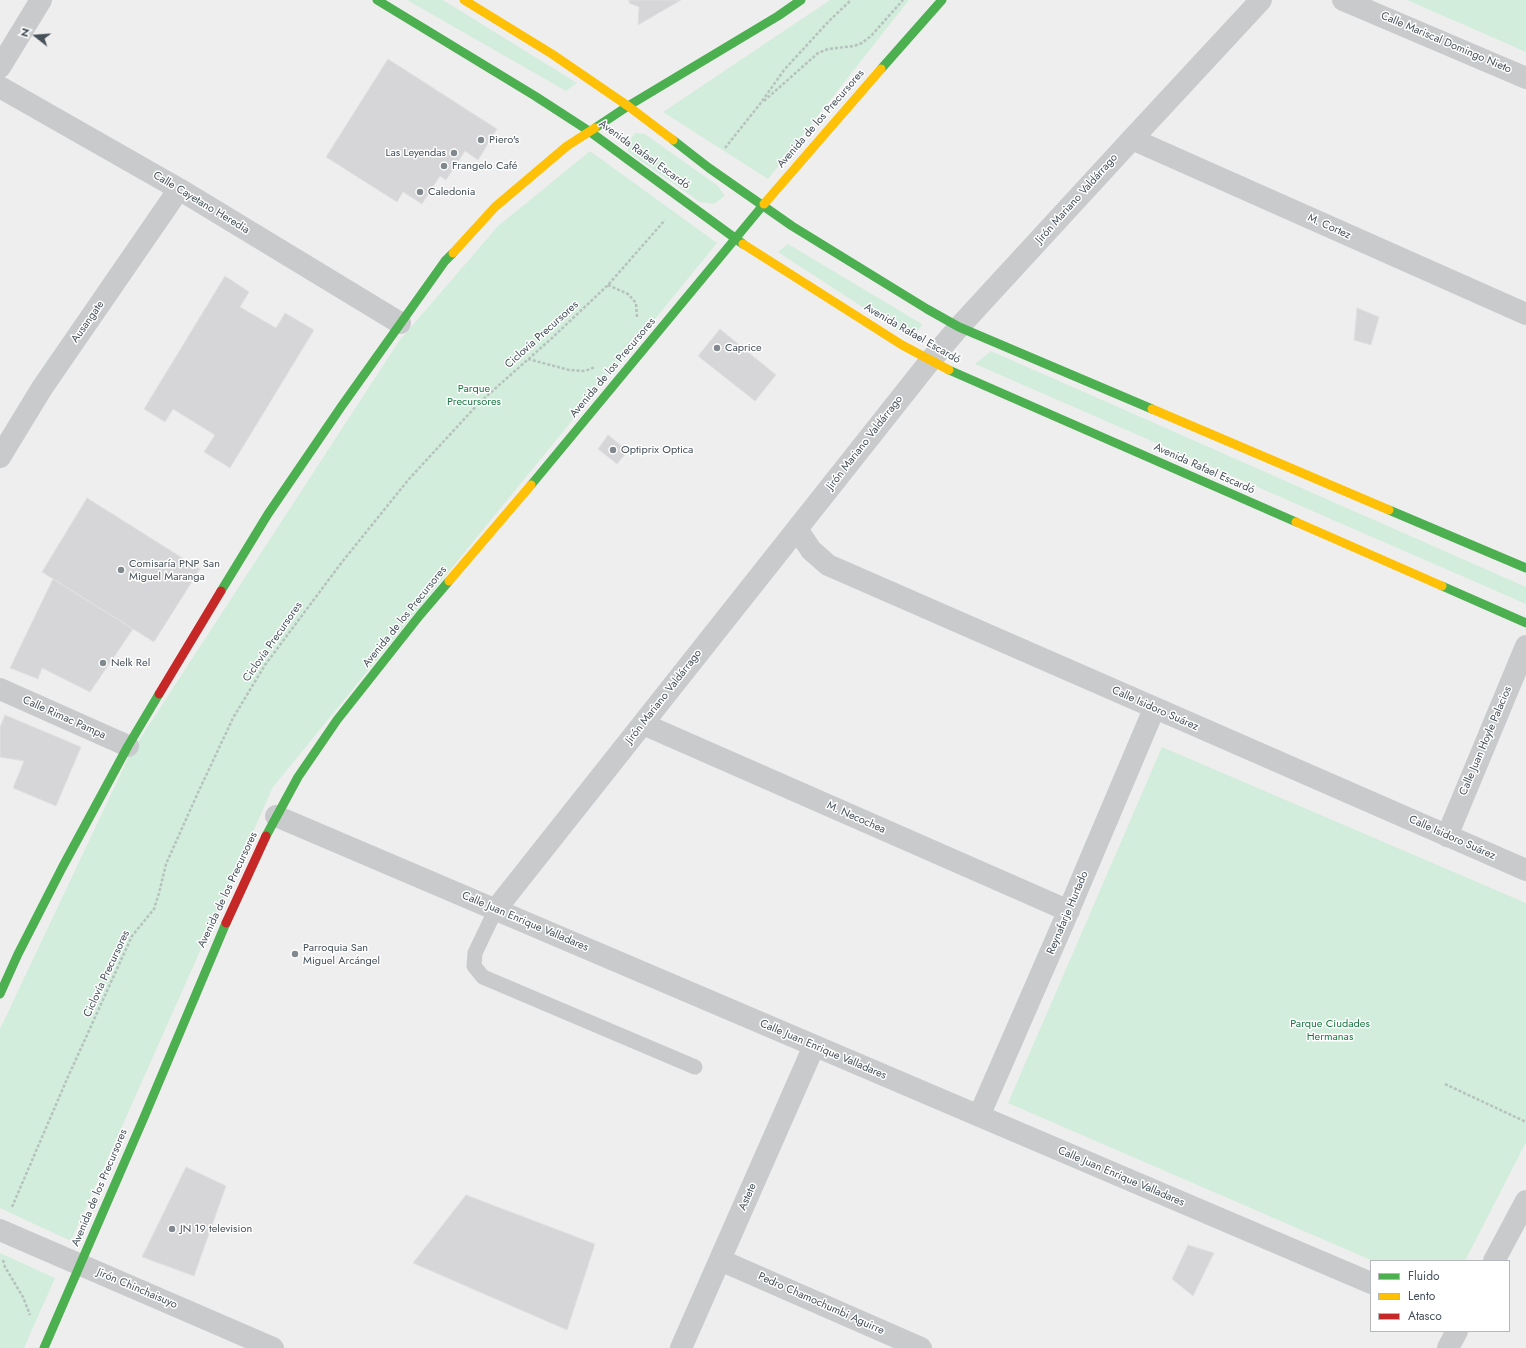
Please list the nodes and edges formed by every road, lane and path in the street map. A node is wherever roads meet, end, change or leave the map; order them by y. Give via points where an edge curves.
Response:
1 (41, 0) edge
2 (376, 0) edge
3 (464, 0) edge
4 (801, 0) edge
5 (852, 0) edge
6 (903, 0) edge
7 (942, 0) edge
8 (1261, 0) edge
9 (1343, 0) edge
10 (0, 67) edge
11 (1526, 78) edge
12 (0, 87) edge
13 (760, 104) junction
14 (628, 106) junction
15 (589, 130) junction
16 (1132, 139) junction
17 (709, 168) junction
18 (179, 189) junction
19 (683, 199) junction
20 (763, 207) junction
21 (736, 239) junction
22 (608, 285) junction
23 (1526, 314) edge
24 (400, 323) junction
25 (634, 323) dead end
26 (959, 327) junction
27 (528, 359) junction
28 (930, 361) junction
29 (598, 366) dead end
30 (0, 457) edge
31 (797, 529) junction
32 (1526, 568) edge
33 (1526, 623) edge
34 (1526, 646) edge
35 (0, 689) edge
36 (1154, 709) junction
37 (643, 724) junction
38 (128, 746) junction
39 (276, 816) junction
40 (1447, 836) junction
41 (1526, 870) edge
42 (496, 909) junction
43 (1069, 911) junction
44 (0, 994) edge
45 (814, 1046) junction
46 (695, 1067) dead end
47 (1445, 1084) dead end
48 (979, 1116) junction
49 (1526, 1122) edge
50 (1526, 1201) edge
51 (2, 1231) edge
52 (720, 1260) junction
53 (1495, 1260) edge
54 (80, 1264) junction
55 (1370, 1283) edge
56 (31, 1320) dead end
57 (1456, 1332) edge
58 (44, 1348) edge
59 (273, 1348) edge
60 (681, 1348) edge
61 (921, 1348) edge
62 (1448, 1348) edge

1 - 10 street
2 - 15 main road, Avenida Rafael Escardó
3 - 14 main road via 552,54
4 - 14 main road
5 - 13 path via 784,70
6 - 13 path via 862,43 818,53
7 - 20 main road, Avenida de los Precursores
8 - 16 street, Jirón Mariano Valdárrago
9 - 11 street, Calle Mariscal Domingo Nieto
12 - 18 street, Calle Cayetano Heredia
13 - 17 path
14 - 15 main road
14 - 17 main road
15 - 19 main road, Avenida Rafael Escardó
15 - 24 main road via 494,207 445,261
16 - 23 street, M. Cortez
16 - 26 street, Jirón Mariano Valdárrago
17 - 20 main road
18 - 24 street, Calle Cayetano Heredia
18 - 30 street, Ausangate via 42,388
19 - 21 main road, Avenida Rafael Escardó
19 - 22 path, Ciclovía Precursores
20 - 21 main road, Avenida de los Precursores
20 - 26 main road
21 - 28 main road, Avenida Rafael Escardó
21 - 39 main road, Avenida de los Precursores via 550,463 420,614 337,720 298,777
22 - 25 path via 628,294 636,303 637,318
22 - 27 path, Ciclovía Precursores
24 - 38 main road via 268,514
26 - 28 street, Jirón Mariano Valdárrago
26 - 32 main road
27 - 29 path via 569,370 585,371
27 - 51 path, Ciclovía Precursores via 479,403 409,479 342,562 265,665 233,718 166,864 154,908 132,936
28 - 31 street, Jirón Mariano Valdárrago
28 - 33 main road, Avenida Rafael Escardó via 968,380
31 - 36 street, Calle Isidoro Suárez via 811,550 828,566
31 - 37 street, Jirón Mariano Valdárrago
34 - 40 street, Calle Juan Hoyle Palacios
35 - 38 street, Calle Rimac Pampa
36 - 40 street, Calle Isidoro Suárez
36 - 43 street, Reynafarje Hurtado
37 - 42 street, Jirón Mariano Valdárrago
37 - 43 street, M. Necochea
38 - 44 main road via 62,868
39 - 42 street, Calle Juan Enrique Valladares
39 - 54 main road, Avenida de los Precursores via 219,937
40 - 41 street, Calle Isidoro Suárez
42 - 45 street, Calle Juan Enrique Valladares
42 - 46 lane via 475,953 474,966 483,977
43 - 48 street, Reynafarje Hurtado
45 - 48 street, Calle Juan Enrique Valladares
45 - 52 street, Astete
47 - 49 path
48 - 55 street, Calle Juan Enrique Valladares
50 - 53 street
51 - 54 street, Jirón Chinchaisuyo
51 - 56 path, Ciclovía Precursores via 1,1250 5,1268 23,1297
52 - 60 street, Astete
52 - 61 street, Pedro Chamochumbi Aguirre
54 - 58 main road, Avenida de los Precursores
54 - 59 street, Jirón Chinchaisuyo
57 - 62 street

